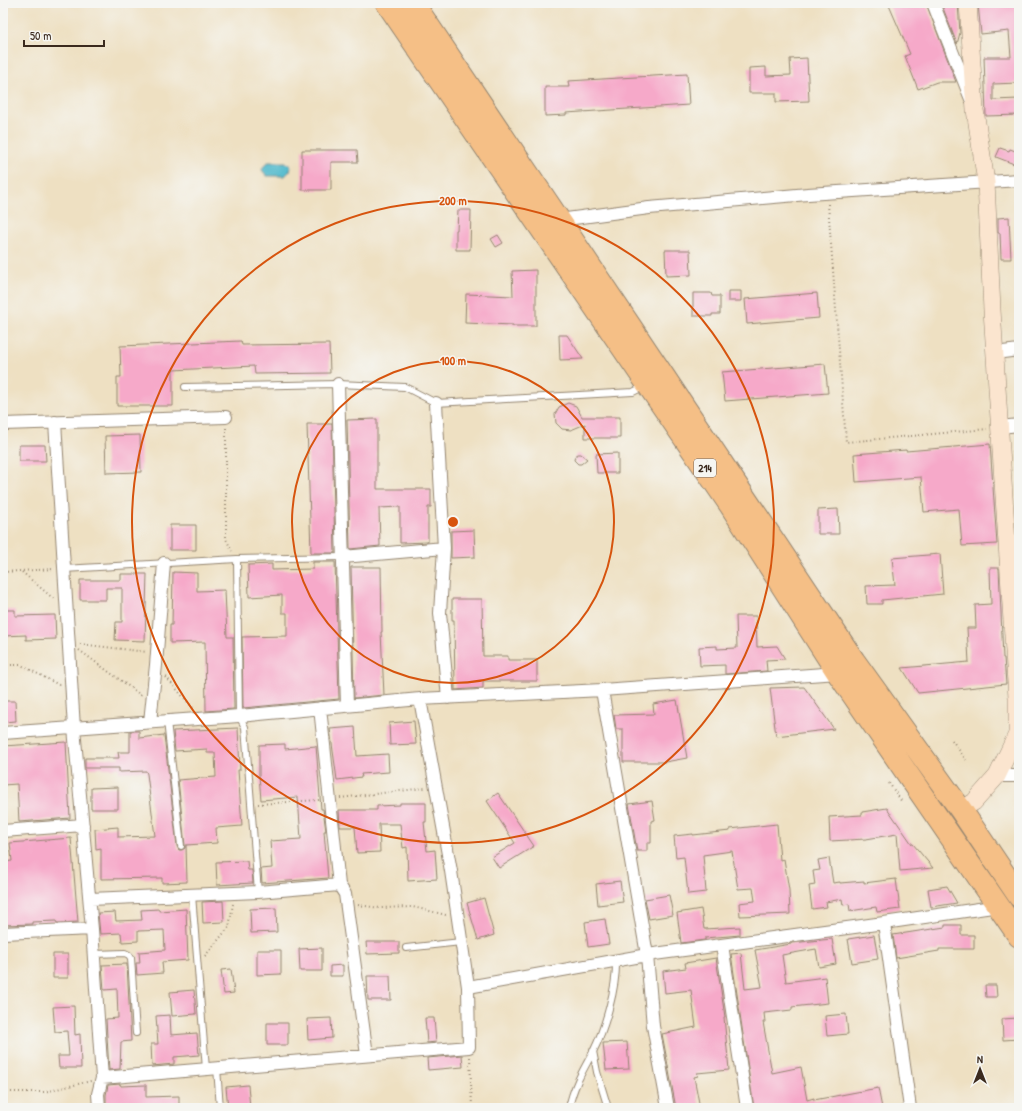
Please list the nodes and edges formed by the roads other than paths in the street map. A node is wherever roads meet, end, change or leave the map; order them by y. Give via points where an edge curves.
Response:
1 (387, 3) edge
2 (413, 3) edge
3 (933, 3) edge
4 (968, 3) edge
5 (975, 110) junction
6 (1019, 180) edge
7 (986, 182) junction
8 (559, 220) junction
9 (1019, 350) edge
10 (995, 353) junction
11 (338, 384) junction
12 (648, 385) junction
13 (185, 387) dead end
14 (436, 403) junction
15 (226, 417) road end
16 (55, 422) junction
17 (3, 424) edge
18 (1019, 425) edge
19 (1000, 427) junction
20 (444, 548) junction
21 (343, 557) junction
22 (237, 559) junction
23 (164, 563) junction
24 (64, 569) junction
25 (838, 673) junction
26 (602, 690) junction
27 (448, 698) junction
28 (420, 699) junction
29 (347, 706) junction
30 (320, 708) junction
31 (1018, 710) edge
32 (239, 716) junction
33 (167, 721) junction
34 (150, 722) junction
35 (74, 728) junction
36 (3, 733) edge
37 (997, 776) junction
38 (1019, 776) edge
39 (948, 792) junction
40 (930, 805) junction
41 (966, 818) junction
42 (83, 825) junction
43 (3, 831) edge
44 (952, 839) junction
45 (181, 846) dead end
46 (342, 889) junction
47 (258, 892) junction
48 (192, 895) junction
49 (1019, 896) edge
50 (90, 899) junction
51 (999, 906) junction
52 (884, 923) junction
53 (92, 929) junction
54 (3, 932) edge
55 (1019, 936) edge
56 (461, 942) junction
57 (722, 945) junction
58 (406, 948) dead end
59 (94, 954) junction
60 (647, 955) junction
61 (616, 960) junction
62 (468, 987) junction
63 (136, 1033) dead end
64 (593, 1051) junction
65 (367, 1055) junction
66 (212, 1069) junction
67 (102, 1078) junction
68 (100, 1108) edge
69 (220, 1108) edge
70 (569, 1108) edge
71 (608, 1108) edge
72 (668, 1108) edge
73 (747, 1108) edge
74 (910, 1108) edge

1 - 12 highway, 214
2 - 8 highway, 214
3 - 5 street
4 - 5 street
5 - 7 street
6 - 7 street
7 - 8 street via 649,208
7 - 10 street
8 - 39 highway, 214 via 854,661
9 - 10 street
10 - 19 street
11 - 13 lane
11 - 14 lane via 405,387
11 - 21 street
12 - 14 lane via 633,392
12 - 25 highway, 214 via 731,506
14 - 20 street
15 - 16 street
16 - 17 street
16 - 24 street
18 - 19 street
19 - 31 street
20 - 21 street
20 - 27 street via 440,613
21 - 22 lane
21 - 29 street
22 - 23 lane
22 - 32 lane
23 - 24 lane
23 - 34 street
24 - 35 street
25 - 26 street
25 - 40 highway, 214
26 - 27 street
26 - 60 street
27 - 28 street
28 - 29 street
28 - 56 street via 452,871
29 - 30 street
30 - 32 street
30 - 46 street
31 - 37 street via 1017,734
32 - 33 street
32 - 47 lane via 245,727
33 - 34 street
33 - 45 lane
34 - 35 street
35 - 36 street
35 - 42 street
37 - 38 street
37 - 41 street via 974,802
39 - 40 highway
39 - 41 highway, 214
40 - 44 highway, 214
41 - 44 highway
41 - 49 highway, 214
42 - 43 street
42 - 50 street
44 - 51 highway, 214
46 - 47 street
46 - 65 street
47 - 48 street
48 - 50 street
48 - 66 lane via 198,966
50 - 53 street
51 - 52 street
51 - 55 highway, 214
52 - 57 street
52 - 74 street
53 - 54 street
53 - 59 street
56 - 58 lane
56 - 62 street
57 - 60 street
57 - 73 street
59 - 63 lane via 130,954
59 - 67 street
60 - 61 street
60 - 72 street via 653,1026
61 - 62 street
61 - 64 lane via 617,973 607,1015
62 - 65 street via 469,1047
64 - 70 lane via 582,1071
64 - 71 lane
65 - 66 street
66 - 67 street
66 - 69 lane
67 - 68 street via 98,1094

